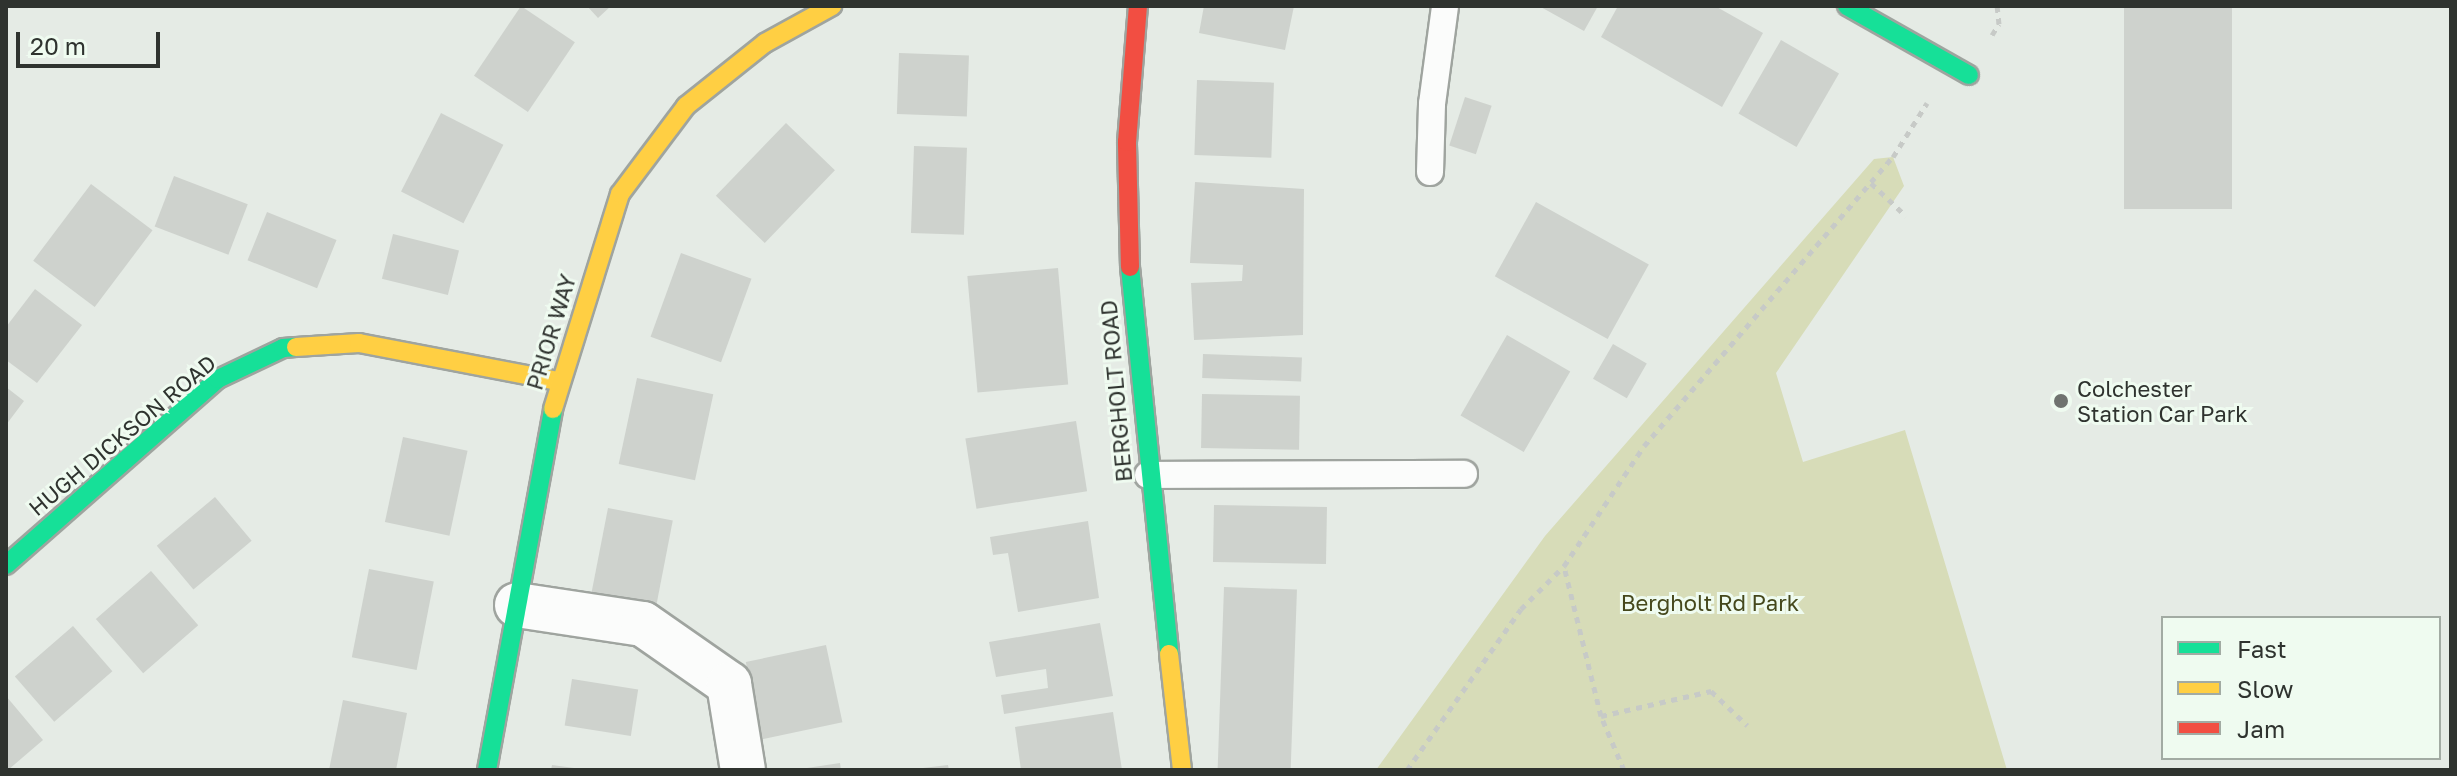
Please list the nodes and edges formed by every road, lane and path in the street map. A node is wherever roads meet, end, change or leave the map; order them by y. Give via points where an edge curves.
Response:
1 (832, 6) edge
2 (1138, 6) edge
3 (1445, 6) edge
4 (1847, 6) edge
5 (1997, 6) edge
6 (1999, 24) dead end
7 (1950, 64) junction
8 (1969, 75) dead end
9 (1430, 172) dead end
10 (1871, 183) junction
11 (1906, 216) dead end
12 (558, 381) junction
13 (1464, 474) dead end
14 (1148, 475) junction
15 (6, 565) edge
16 (1564, 566) junction
17 (517, 605) junction
18 (1601, 716) junction
19 (1747, 725) dead end
20 (487, 770) edge
21 (743, 770) edge
22 (1182, 770) edge
23 (1407, 770) edge
24 (1624, 770) edge

1 - 12 street, PRIOR WAY via 765,43 686,106 620,194
2 - 14 street, BERGHOLT ROAD via 1127,142 1129,246
3 - 9 lane via 1432,104
4 - 7 street
5 - 6 path
7 - 8 street
7 - 10 path
10 - 11 path
10 - 16 path via 1644,446
12 - 15 street, HUGH DICKSON ROAD via 359,343 283,348 218,379
12 - 17 street, PRIOR WAY
13 - 14 lane
14 - 22 street, BERGHOLT ROAD
16 - 18 path
16 - 23 path via 1521,609
17 - 20 street, PRIOR WAY
17 - 21 street via 643,624 729,684
18 - 19 path via 1711,691
18 - 24 path

